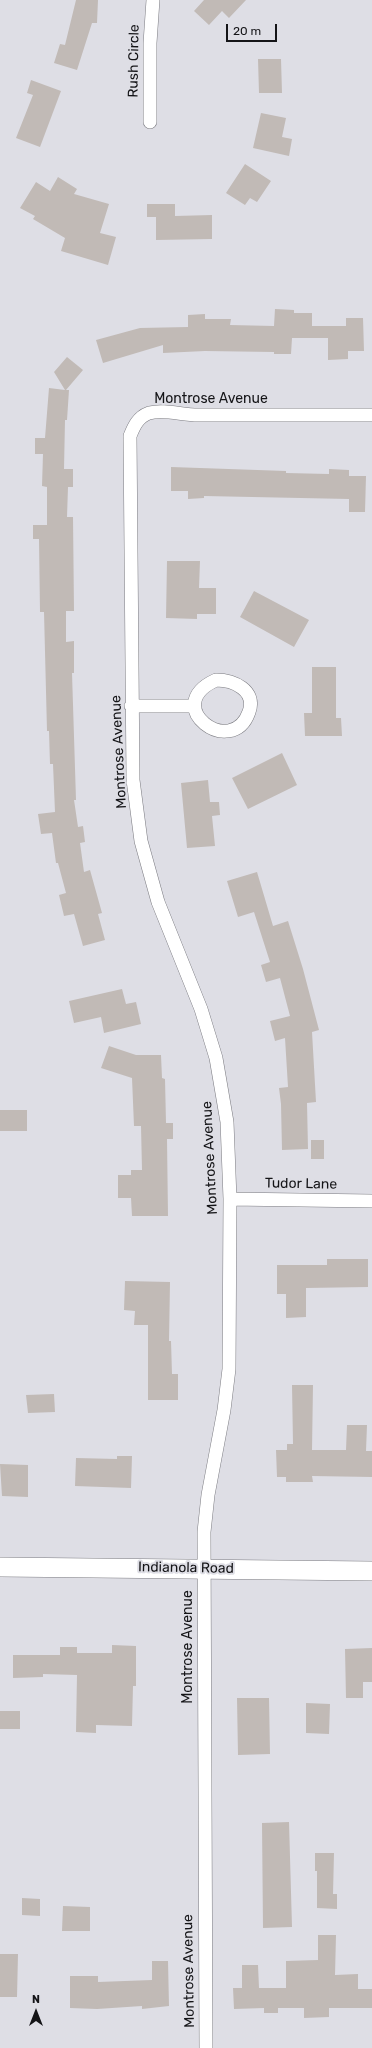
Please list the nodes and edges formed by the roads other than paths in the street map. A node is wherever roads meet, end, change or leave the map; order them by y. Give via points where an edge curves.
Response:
1 (153, 0) edge
2 (150, 122) dead end
3 (372, 415) edge
4 (131, 706) junction
5 (194, 706) junction
6 (230, 1199) junction
7 (372, 1201) edge
8 (0, 1567) edge
9 (204, 1569) junction
10 (372, 1571) edge
11 (206, 2048) edge

1 - 2 street, Rush Circle
3 - 4 street, Montrose Avenue via 195,415 160,412 140,418 130,436
4 - 5 street
4 - 6 street, Montrose Avenue via 133,780 141,841 158,902 201,1009 216,1058 227,1122
5 - 5 street via 203,724 213,730 224,732 236,728 245,720 250,710 250,701 246,691 237,684 227,680 216,680 198,693
6 - 7 street, Tudor Lane
6 - 9 street, Montrose Avenue via 229,1369 208,1494
8 - 9 street, Indianola Road
9 - 10 street, Indianola Road
9 - 11 street, Montrose Avenue

